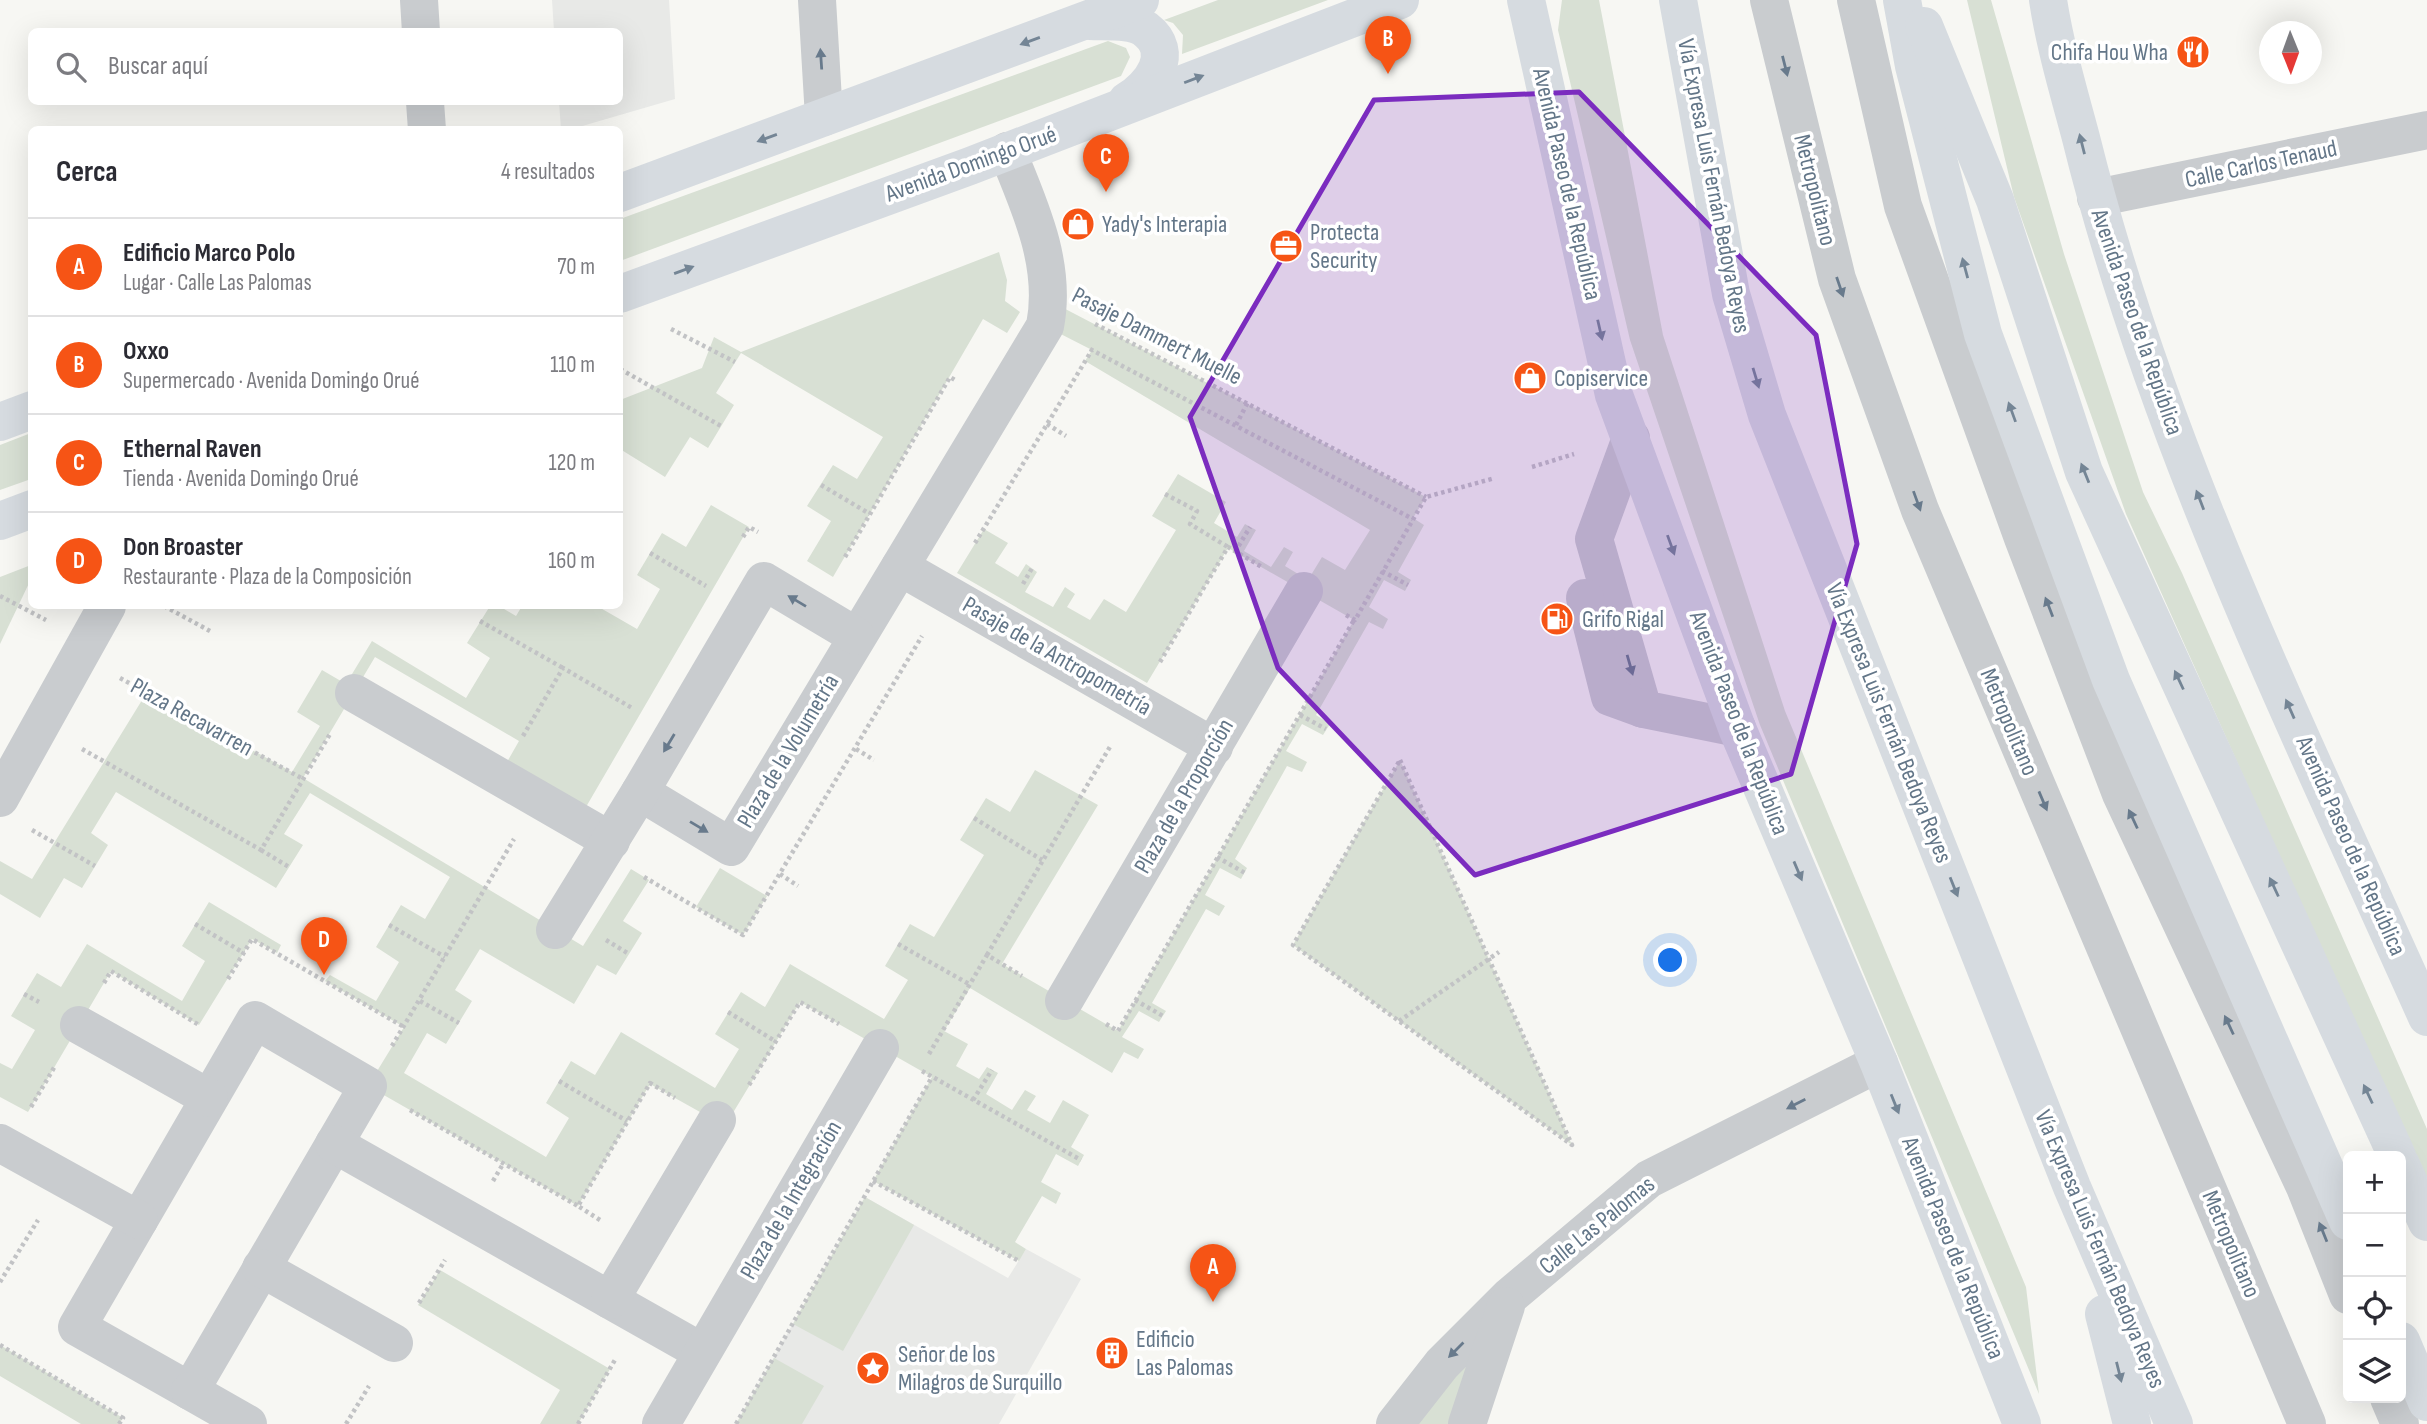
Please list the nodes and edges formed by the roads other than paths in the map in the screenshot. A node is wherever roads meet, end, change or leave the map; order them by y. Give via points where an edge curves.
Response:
1 (419, 0) edge
2 (817, 0) edge
3 (1140, 0) edge
4 (1400, 0) edge
5 (1526, 0) edge
6 (1678, 0) edge
7 (1769, 0) edge
8 (1856, 0) edge
9 (1902, 0) edge
10 (1913, 0) edge
11 (2048, 0) edge
12 (1084, 21) junction
13 (421, 28) edge
14 (425, 105) edge
15 (1103, 114) junction
16 (824, 117) junction
17 (427, 126) edge
18 (2427, 130) edge
19 (1007, 151) junction
20 (623, 192) edge
21 (2096, 198) junction
22 (623, 293) edge
23 (28, 412) edge
24 (0, 422) edge
25 (1631, 438) junction
26 (28, 510) edge
27 (0, 521) edge
28 (900, 567) junction
29 (1304, 591) dead end
30 (105, 609) edge
31 (856, 636) junction
32 (354, 693) road end
33 (1737, 728) junction
34 (1214, 747) junction
35 (640, 792) junction
36 (12, 812) edge
37 (611, 841) junction
38 (555, 930) dead end
39 (1064, 1001) road end
40 (2427, 1017) edge
41 (79, 1025) dead end
42 (880, 1048) dead end
43 (1879, 1063) junction
44 (209, 1098) junction
45 (717, 1121) road end
46 (0, 1143) edge
47 (334, 1144) junction
48 (2395, 1151) edge
49 (2406, 1176) edge
50 (2072, 1187) junction
51 (2345, 1214) edge
52 (139, 1220) junction
53 (2427, 1222) edge
54 (261, 1268) junction
55 (2343, 1282) edge
56 (1510, 1296) junction
57 (625, 1309) junction
58 (394, 1343) dead end
59 (702, 1352) junction
60 (2406, 1353) edge
61 (190, 1391) junction
62 (2427, 1402) edge
63 (2391, 1403) edge
64 (248, 1424) edge
65 (661, 1424) edge
66 (1395, 1424) edge
67 (1467, 1424) edge
68 (2022, 1424) edge
69 (2132, 1424) edge
70 (2174, 1424) edge
71 (2307, 1424) edge
72 (2400, 1424) edge

1 - 13 street
16 -> 2 street
3 - 12 main road
15 -> 4 main road, Avenida Domingo Orué
5 -> 25 main road, Avenida Paseo de la República via 1614,395
6 -> 50 main road, Vía Expresa Luis Fernán Bedoya Reyes via 1731,294 1767,415
7 -> 71 street, Metropolitano via 1837,279 1920,510
55 -> 8 street via 2305,1187 2121,794 2023,538 1903,206
51 -> 9 main road via 2111,680 1983,334 1913,66
48 -> 10 main road via 2084,472 1995,200
21 -> 11 main road, Avenida Paseo de la República
12 - 15 main road via 1145,29 1156,43 1160,61 1153,81 1142,93
12 -> 16 main road
14 - 17 street
15 - 19 main road, Avenida Domingo Orué
16 -> 20 main road
18 - 21 street, Calle Carlos Tenaud
22 -> 19 main road, Avenida Domingo Orué
19 - 28 street, Plaza de la Volumetría via 1044,251 1048,313 999,405
40 -> 21 main road, Avenida Paseo de la República via 2214,538 2146,358
23 - 24 main road
25 -> 33 main road, Avenida Paseo de la República
25 -> 33 street via 1594,539 1643,709
26 - 27 main road
28 - 31 street, Plaza de la Volumetría
28 - 34 street, Pasaje de la Antropometría
29 - 34 street, Plaza de la Proporción
30 - 36 street via 40,726
35 -> 31 street, Plaza de la Volumetría via 731,847
31 -> 35 street via 764,581
32 - 37 street
33 -> 43 main road, Avenida Paseo de la República
34 - 39 street, Plaza de la Proporción
35 - 37 street
37 - 38 street
41 - 44 street
42 - 59 street, Plaza de la Integración
43 -> 56 street, Calle Las Palomas via 1649,1179
43 -> 68 main road, Avenida Paseo de la República
44 - 47 street via 255,1020 368,1086
44 - 52 street
45 - 57 street via 643,1245
46 - 52 street
47 - 54 street
47 - 57 street
49 - 53 main road
50 -> 69 main road
50 - 70 main road, Vía Expresa Luis Fernán Bedoya Reyes
52 - 61 street via 77,1327
54 - 58 street
54 - 61 street
56 -> 66 street, Calle Las Palomas via 1442,1364
56 - 67 street
57 - 59 street
59 - 65 street, Plaza de la Integración
60 - 62 main road
61 - 64 street
63 - 72 street

